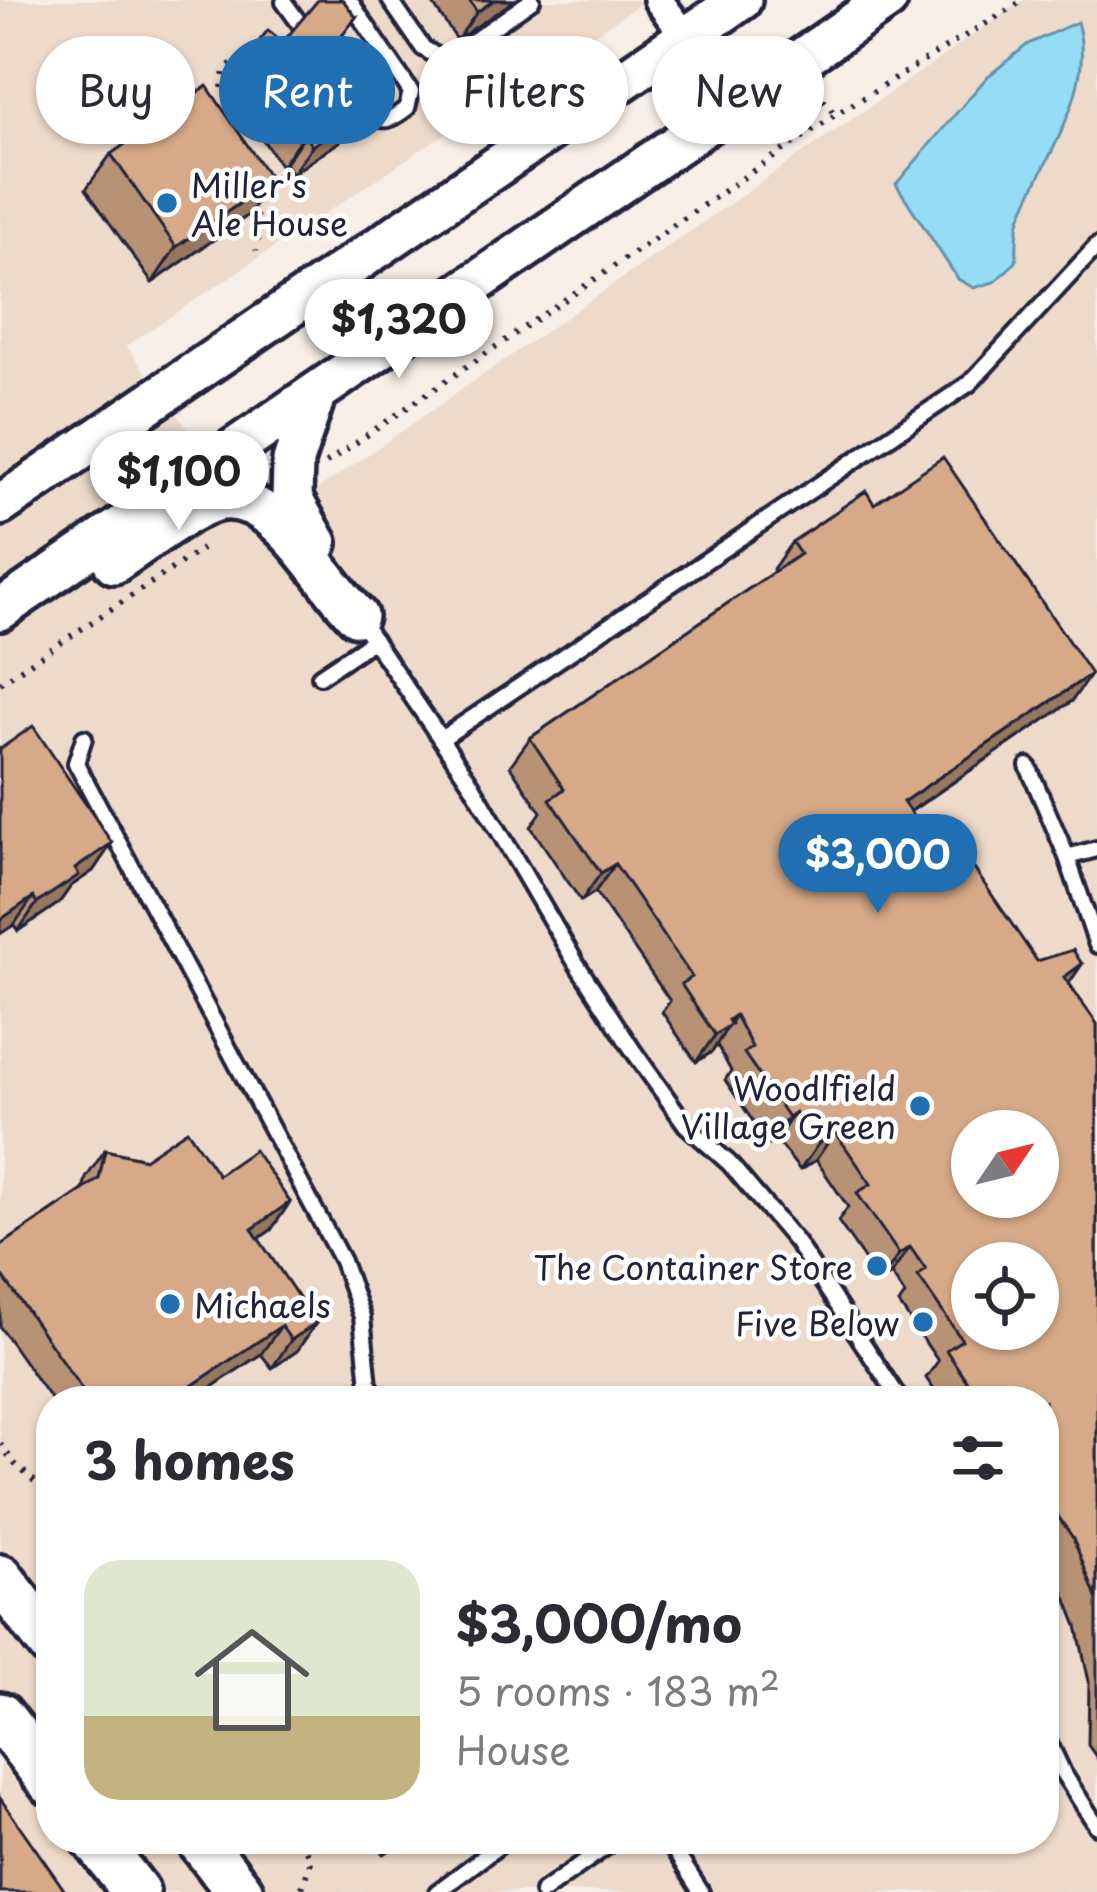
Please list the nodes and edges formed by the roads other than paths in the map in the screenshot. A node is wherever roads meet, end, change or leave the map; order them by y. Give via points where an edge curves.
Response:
1 (350, 0) edge
2 (390, 0) edge
3 (532, 0) edge
4 (658, 0) edge
5 (741, 0) edge
6 (887, 0) edge
7 (284, 2) edge
8 (685, 36) edge
9 (691, 36) edge
10 (824, 44) edge
11 (652, 63) edge
12 (679, 144) edge
13 (1097, 246) edge
14 (316, 393) junction
15 (0, 505) edge
16 (0, 610) edge
17 (366, 628) junction
18 (0, 640) edge
19 (320, 676) dead end
20 (84, 738) dead end
21 (442, 740) junction
22 (1028, 766) dead end
23 (1097, 849) edge
24 (1067, 857) junction
25 (1097, 945) edge
26 (370, 1386) edge
27 (891, 1386) edge
28 (0, 1577) edge
29 (36, 1624) edge
30 (0, 1715) edge
31 (36, 1762) edge
32 (1059, 1765) edge
33 (1097, 1826) edge
34 (107, 1854) edge
35 (211, 1854) edge
36 (488, 1854) edge
37 (596, 1854) edge
38 (677, 1854) edge
39 (136, 1892) edge
40 (240, 1892) edge
41 (437, 1892) edge
42 (542, 1892) edge
43 (701, 1892) edge

1 - 7 lane via 411,92 407,108 388,119 359,106
2 - 3 lane via 422,48 445,61
4 - 8 street
5 - 9 main road
6 - 10 main road
11 - 15 main road
12 - 14 main road
13 - 21 lane via 970,383
14 - 16 main road
14 - 17 main road via 293,461 292,499
17 - 18 main road via 278,520 232,499 204,506
17 - 19 lane
17 - 21 lane
20 - 26 lane via 76,763 342,1261 362,1317
21 - 27 lane via 634,1052 686,1125 796,1242
22 - 24 lane
23 - 24 lane
24 - 25 lane
28 - 29 main road
30 - 31 main road
32 - 33 lane
34 - 39 main road
35 - 40 main road
36 - 41 lane
37 - 42 lane
38 - 43 lane

